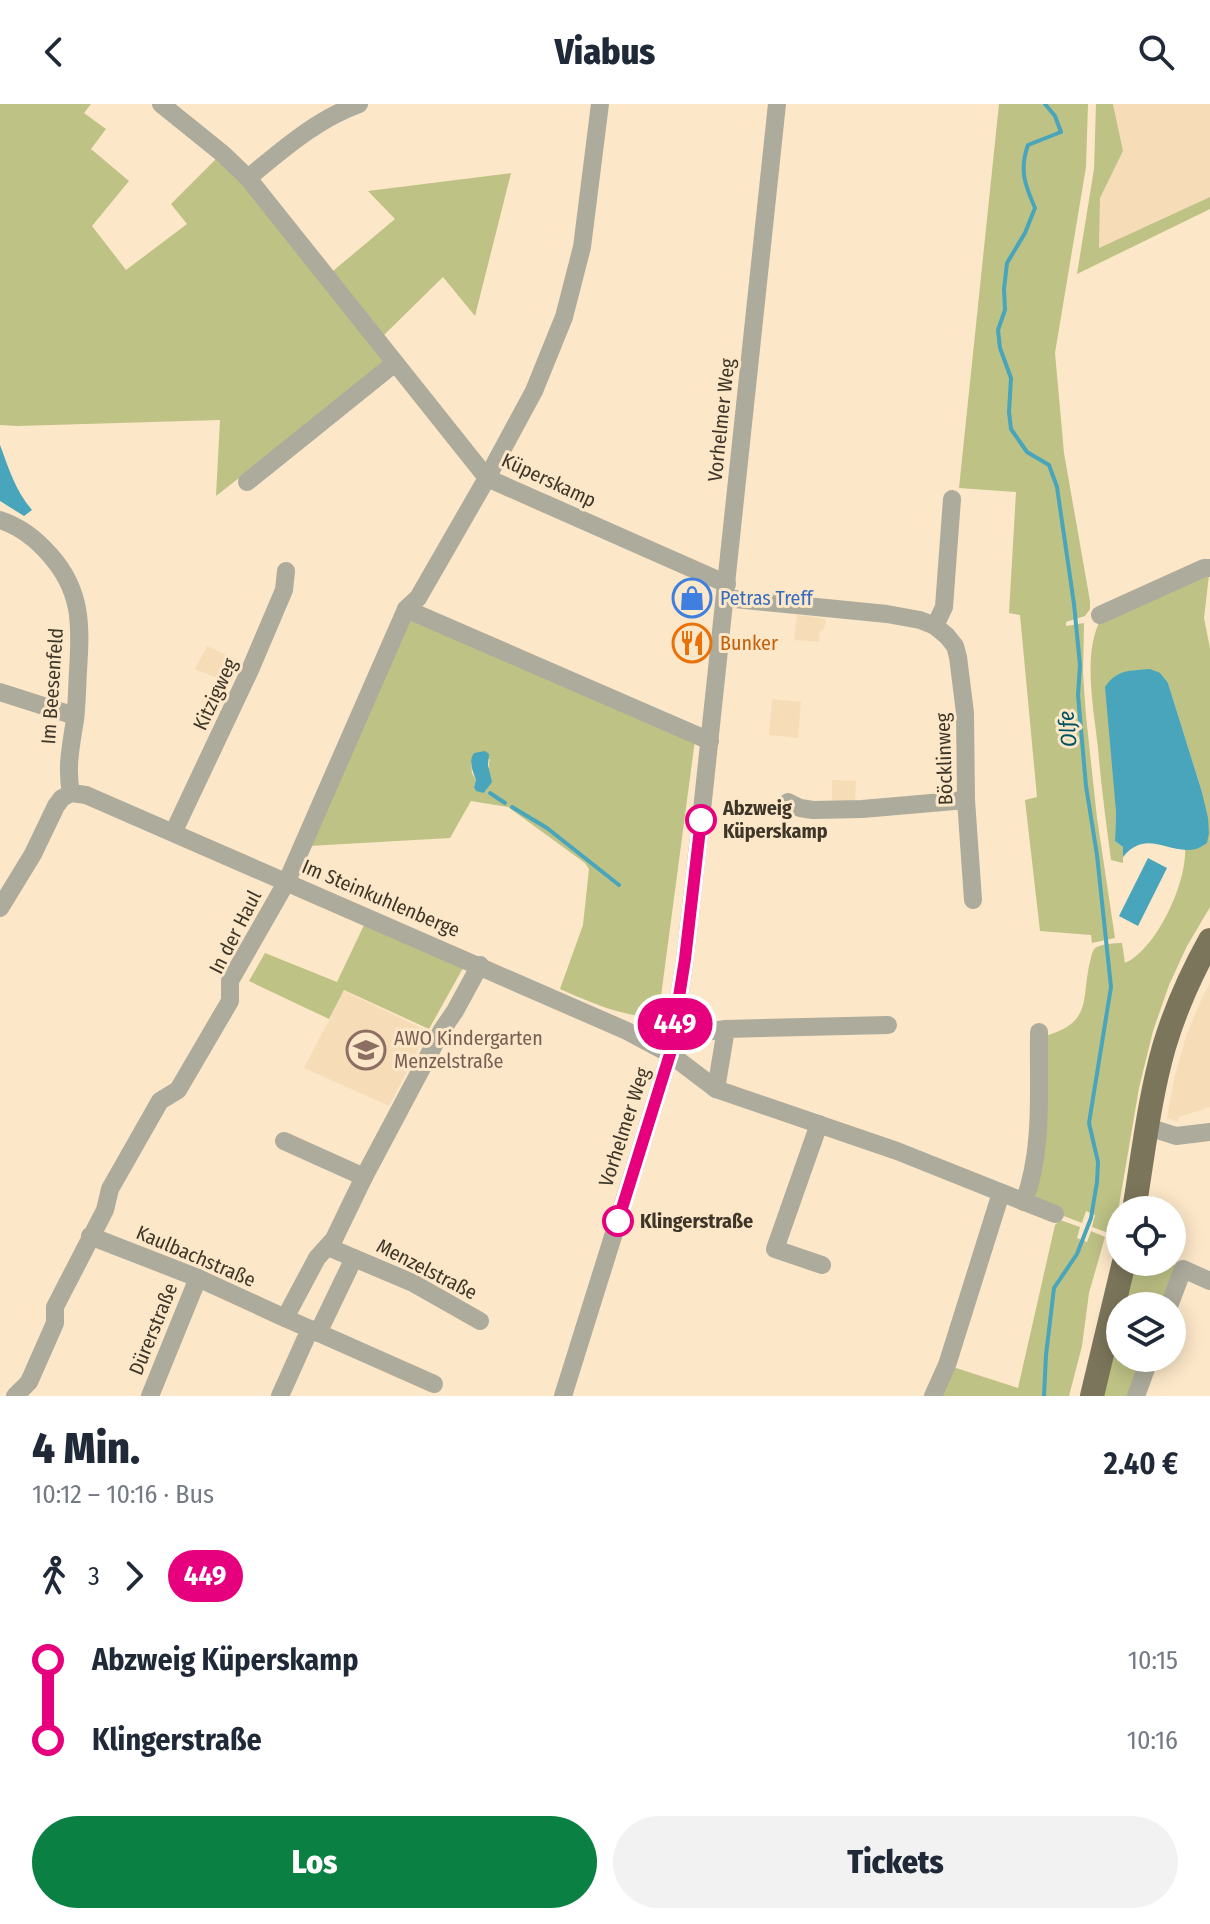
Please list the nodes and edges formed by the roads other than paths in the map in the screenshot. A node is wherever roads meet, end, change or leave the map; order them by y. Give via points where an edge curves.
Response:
1 (161, 104) edge
2 (359, 104) edge
3 (600, 104) edge
4 (777, 104) edge
5 (248, 178) junction
6 (395, 363) junction
7 (487, 478) junction
8 (247, 482) dead end
9 (952, 499) dead end
10 (0, 520) edge
11 (1210, 568) edge
12 (286, 571) dead end
13 (726, 591) junction
14 (406, 609) junction
15 (1100, 615) dead end
16 (935, 626) junction
17 (0, 692) edge
18 (75, 716) junction
19 (710, 741) junction
20 (71, 793) junction
21 (966, 800) junction
22 (788, 802) dead end
23 (174, 831) junction
24 (287, 881) junction
25 (973, 900) dead end
26 (0, 908) edge
27 (1210, 940) edge
28 (480, 965) junction
29 (888, 1025) dead end
30 (726, 1029) junction
31 (1039, 1032) dead end
32 (670, 1054) junction
33 (716, 1089) junction
34 (819, 1124) junction
35 (1148, 1127) junction
36 (1210, 1132) edge
37 (284, 1141) dead end
38 (364, 1177) junction
39 (1001, 1193) junction
40 (1136, 1196) edge
41 (1024, 1202) junction
42 (1055, 1214) dead end
43 (90, 1236) junction
44 (328, 1247) junction
45 (354, 1258) junction
46 (822, 1265) dead end
47 (1121, 1276) edge
48 (198, 1278) junction
49 (1210, 1281) edge
50 (1174, 1292) edge
51 (285, 1318) junction
52 (480, 1321) dead end
53 (314, 1331) junction
54 (1145, 1372) edge
55 (434, 1384) dead end
56 (15, 1396) edge
57 (150, 1396) edge
58 (280, 1396) edge
59 (563, 1396) edge
60 (933, 1396) edge
61 (1092, 1396) edge
62 (1136, 1396) edge

1 - 5 street, Küperskamp
2 - 5 street via 288,145
3 - 7 street, In der Haul via 582,247 564,317 534,391
4 - 13 street, Vorhelmer Weg
5 - 6 street, Küperskamp
6 - 7 street, Küperskamp
6 - 8 street
7 - 13 street, Küperskamp
7 - 14 street, In der Haul via 418,598
9 - 16 street via 944,607
10 - 18 street, Im Beesenfeld via 46,550 72,588 80,638
11 - 15 street
12 - 23 street, Kitzigweg via 284,590 256,657
13 - 16 street
13 - 19 street, Vorhelmer Weg
14 - 19 street
14 - 24 street, In der Haul
16 - 21 street, Böcklinweg via 955,646 958,657
17 - 18 street
18 - 20 street, Im Beesenfeld via 68,763
19 - 32 street, Vorhelmer Weg
20 - 23 street, Im Steinkuhlenberge
20 - 26 street via 56,806
21 - 22 street via 813,810
21 - 25 street, Böcklinweg
23 - 24 street, Im Steinkuhlenberge
24 - 28 street, Im Steinkuhlenberge
24 - 43 street, In der Haul via 230,981 230,1001 178,1090 160,1101
27 - 35 main road via 1164,1048
28 - 32 street, Im Steinkuhlenberge
28 - 38 street
29 - 30 street, Vorhelmer Weg
30 - 32 street, Vorhelmer Weg via 691,1034
30 - 33 street
31 - 41 street via 1037,1152
32 - 33 street
32 - 59 street, Vorhelmer Weg
33 - 34 street
34 - 39 street
34 - 46 street via 775,1249
35 - 36 street via 1176,1136
35 - 40 main road
37 - 38 street
38 - 44 street
39 - 41 street
39 - 60 street
41 - 42 street
43 - 48 street, Kaulbachstraße
43 - 56 street, In der Haul via 55,1307 55,1323 29,1382
44 - 45 street, Menzelstraße
44 - 51 street
45 - 52 street, Menzelstraße via 413,1283
45 - 53 street, Menzelstraße
47 - 61 main road
48 - 51 street, Kaulbachstraße
48 - 57 street, Dürerstraße
49 - 50 street via 1183,1269
51 - 53 street
53 - 55 street
53 - 58 street, Menzelstraße
54 - 62 street

